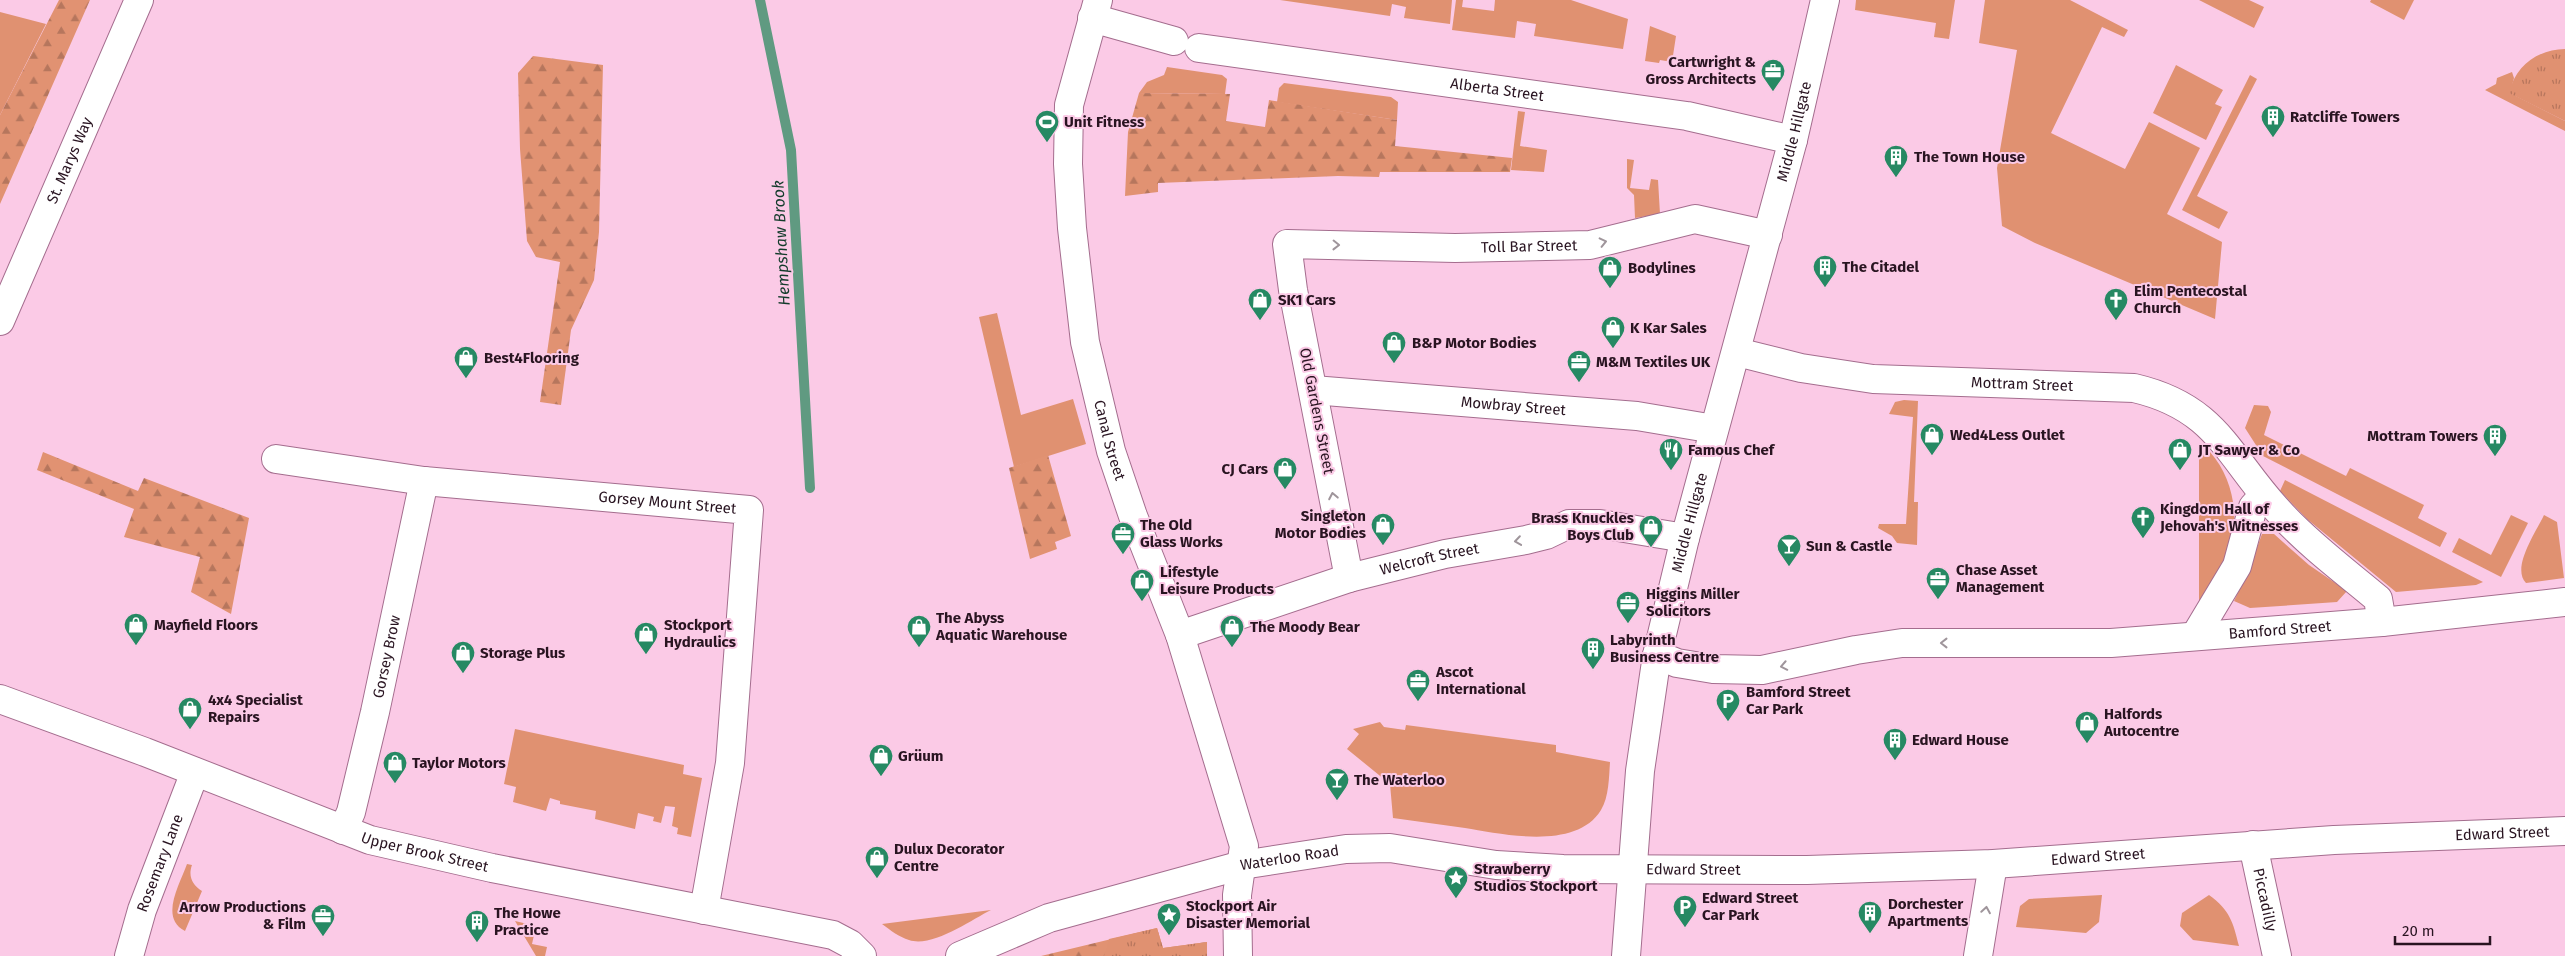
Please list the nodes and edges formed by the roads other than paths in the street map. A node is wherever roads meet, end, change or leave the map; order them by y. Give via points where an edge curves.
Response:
1 (139, 0) edge
2 (1825, 0) edge
3 (1095, 9) edge
4 (1793, 140) junction
5 (1768, 235) junction
6 (1288, 244) joint
7 (0, 321) edge
8 (1737, 352) junction
9 (1312, 390) junction
10 (1714, 429) junction
11 (276, 459) dead end
12 (424, 482) junction
13 (2263, 496) junction
14 (1685, 538) junction
15 (1348, 578) junction
16 (2565, 602) edge
17 (2382, 622) junction
18 (1180, 635) junction
19 (2195, 636) junction
20 (1657, 656) junction
21 (0, 699) edge
22 (195, 772) junction
23 (343, 830) junction
24 (2565, 831) edge
25 (2253, 845) junction
26 (1993, 864) junction
27 (1242, 866) junction
28 (1632, 869) junction
29 (704, 910) junction
30 (129, 956) edge
31 (862, 956) edge
32 (960, 956) edge
33 (1238, 956) edge
34 (1626, 956) edge
35 (1978, 956) edge
36 (2277, 956) edge

1 - 7 street, St. Marys Way
2 - 4 street, Middle Hillgate
3 - 4 street, Alberta Street via 1187,44 1687,116
3 - 18 street, Canal Street via 1069,105 1072,228 1085,342 1120,479
4 - 5 street, Middle Hillgate
6 -> 5 street, Toll Bar Street via 1455,248 1590,245 1695,219
5 - 8 street, Middle Hillgate
6 - 9 street, Old Gardens Street via 1293,290
8 - 10 street, Middle Hillgate
8 - 13 street, Mottram Street via 1800,368 1874,379 2134,388 2160,394 2180,403 2221,437
9 - 10 street, Mowbray Street via 1637,416
15 -> 9 street, Old Gardens Street
10 - 14 street, Middle Hillgate
11 - 12 street, Gorsey Mount Street
12 - 23 street, Gorsey Brow via 377,703 351,812
12 - 29 street, Gorsey Mount Street via 749,510 730,763
13 - 17 street, Mottram Street via 2310,542 2378,599
13 - 19 street via 2253,507 2237,566
14 -> 15 street, Welcroft Street via 1578,522 1526,540 1445,554
14 - 20 street, Middle Hillgate
15 - 18 street, Welcroft Street
16 - 17 street, Bamford Street
17 - 19 street, Bamford Street
18 - 27 street, Canal Street via 1244,846
19 -> 20 street, Bamford Street via 2111,642 1902,644 1856,650 1762,670 1713,669
20 - 28 street, Middle Hillgate via 1640,771
21 - 22 street, Upper Brook Street
22 - 23 street, Upper Brook Street
22 - 30 street, Rosemary Lane via 142,910
23 - 29 street, Upper Brook Street via 435,856
24 - 25 street, Edward Street
25 - 26 street, Edward Street
25 - 36 street, Piccadilly
26 - 28 street, Edward Street via 1807,870
35 -> 26 street
27 - 28 street, Waterloo Road via 1346,849 1390,848 1496,865
27 - 32 street, Waterloo Road via 1049,918
27 - 33 street, Canal Street via 1236,896
28 - 34 street, Middle Hillgate
29 - 31 street, Upper Brook Street via 833,935 850,944

